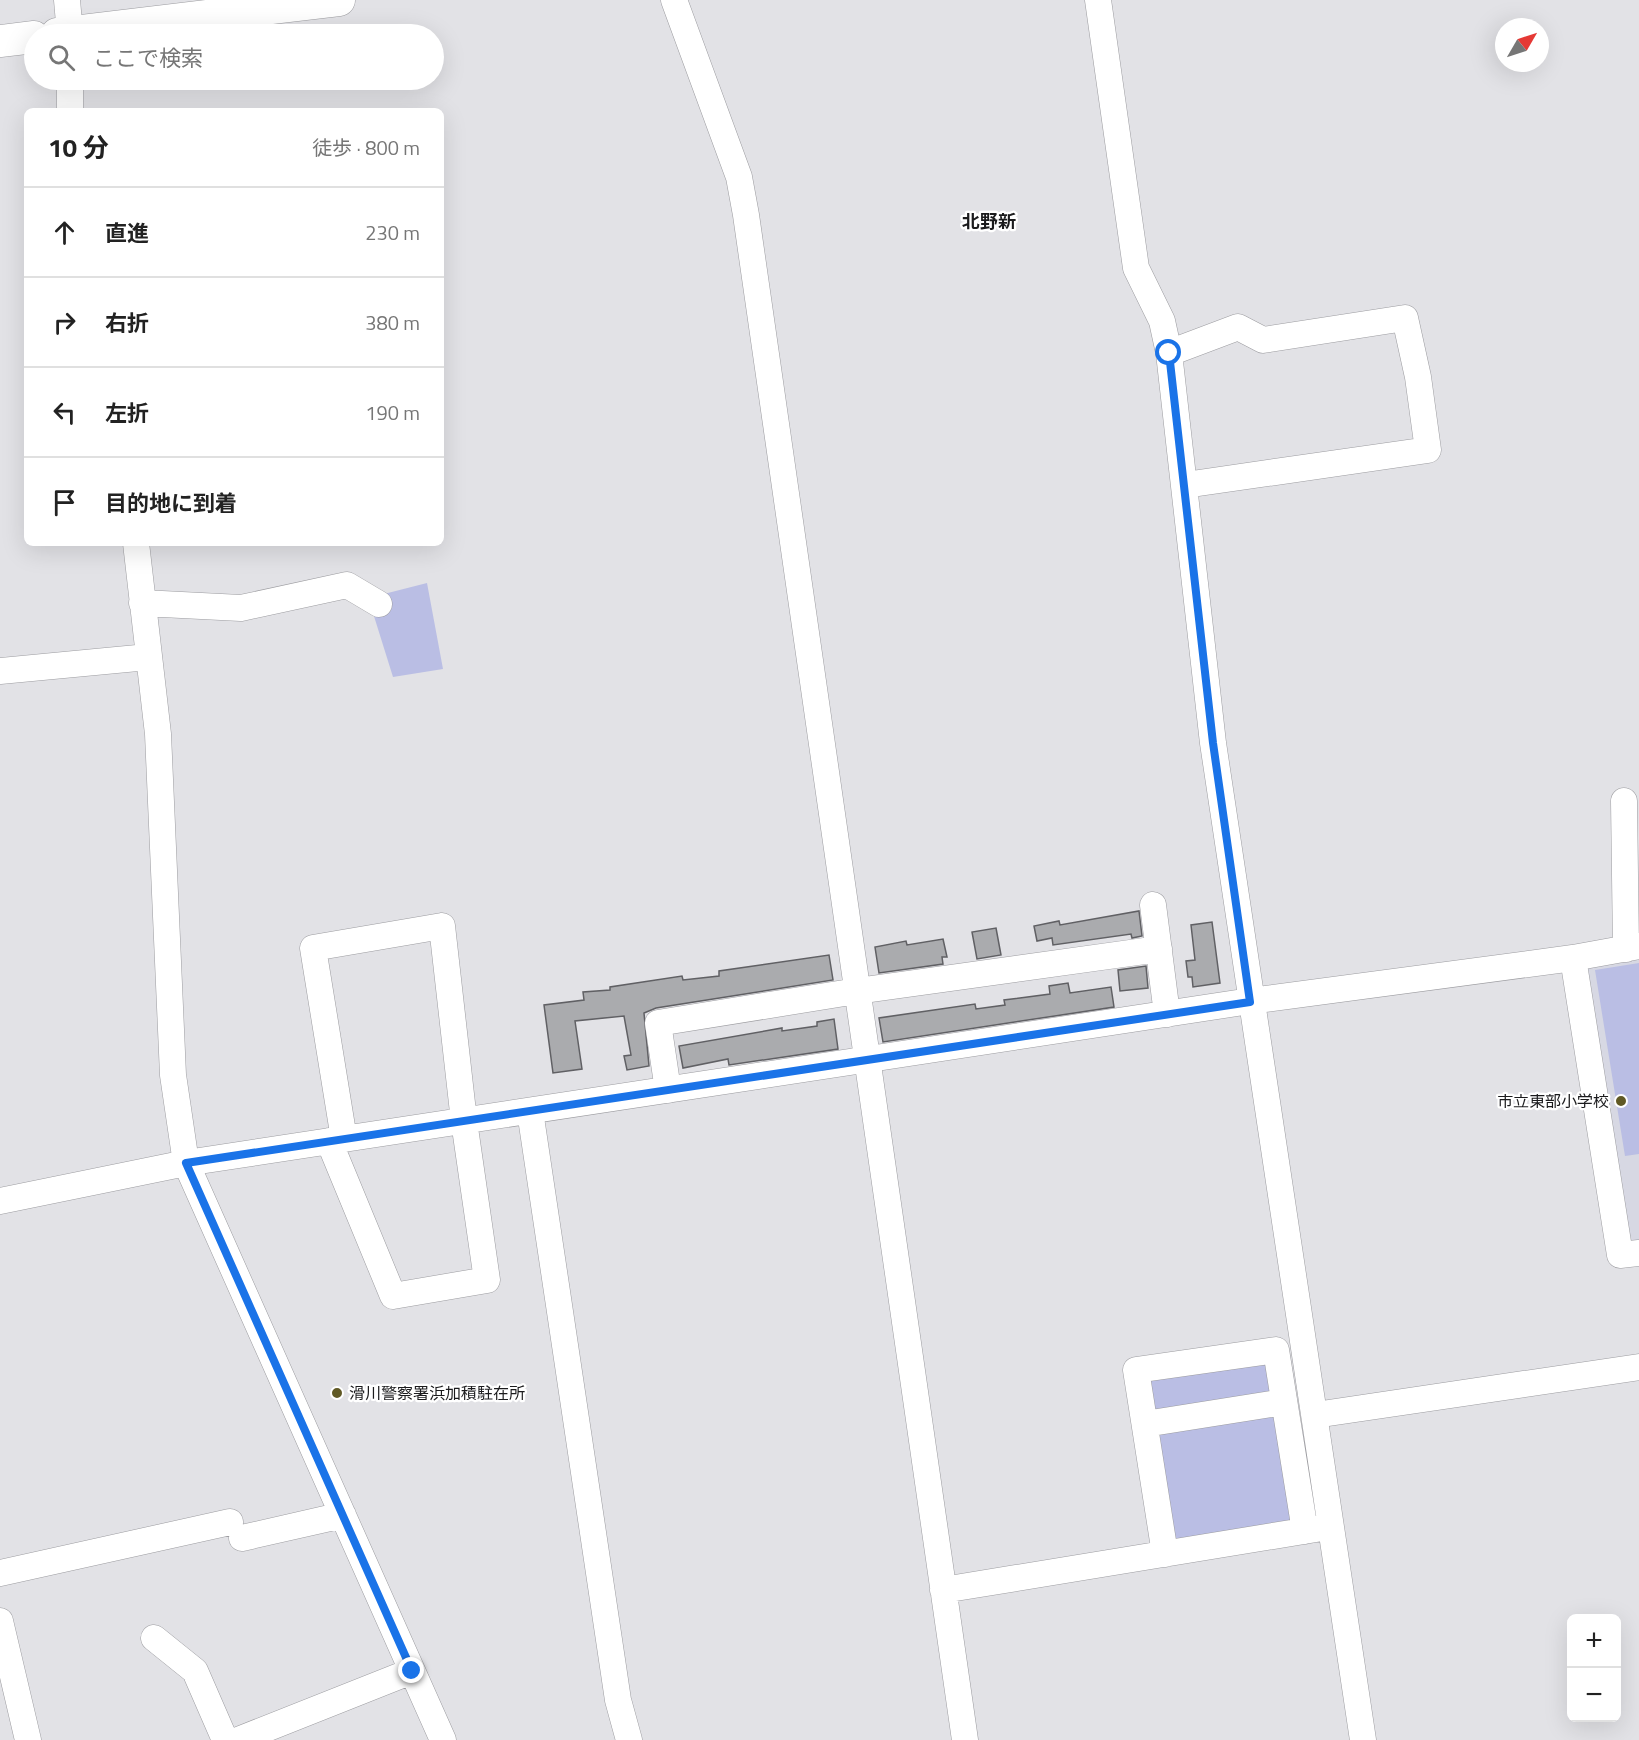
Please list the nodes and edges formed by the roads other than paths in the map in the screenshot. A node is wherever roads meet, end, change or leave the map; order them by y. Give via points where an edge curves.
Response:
1 (67, 0) edge
2 (339, 0) edge
3 (674, 0) edge
4 (1098, 0) edge
5 (66, 24) edge
6 (146, 24) edge
7 (24, 38) edge
8 (0, 41) edge
9 (70, 90) edge
10 (69, 108) edge
11 (1169, 353) junction
12 (1185, 485) junction
13 (136, 546) edge
14 (142, 603) junction
15 (379, 604) dead end
16 (148, 657) junction
17 (0, 671) edge
18 (1624, 801) dead end
19 (1153, 905) dead end
20 (1633, 948) edge
21 (1159, 949) junction
22 (1573, 958) junction
23 (857, 991) junction
24 (1250, 1002) junction
25 (1167, 1014) junction
26 (867, 1059) junction
27 (668, 1090) junction
28 (530, 1111) junction
29 (464, 1121) junction
30 (337, 1140) junction
31 (186, 1163) junction
32 (0, 1201) edge
33 (1639, 1252) edge
34 (1639, 1366) edge
35 (1284, 1402) junction
36 (1315, 1415) junction
37 (1145, 1424) junction
38 (343, 1515) junction
39 (1317, 1529) junction
40 (1165, 1554) junction
41 (0, 1573) edge
42 (943, 1590) junction
43 (0, 1621) edge
44 (154, 1638) dead end
45 (412, 1671) junction
46 (28, 1740) edge
47 (225, 1740) edge
48 (238, 1740) edge
49 (443, 1740) edge
50 (629, 1740) edge
51 (965, 1740) edge
52 (1363, 1740) edge

1 - 5 street
2 - 6 main road
3 - 23 street via 739,177
4 - 11 street via 1136,268 1162,321
7 - 8 main road
9 - 10 street
11 - 12 street
11 - 12 street via 1238,327 1263,340 1406,318 1428,450
12 - 24 street via 1213,743
13 - 14 street
14 - 15 street via 241,608 347,585
14 - 16 street
16 - 17 street
16 - 31 street via 158,734 173,1075
18 - 20 street
19 - 21 street
20 - 22 street
21 - 23 street
21 - 25 street
22 - 24 street
22 - 33 street via 1620,1255
23 - 26 street
23 - 27 street via 658,1023
24 - 25 street
24 - 36 street
25 - 26 street
26 - 27 street
26 - 42 street
27 - 28 street
28 - 29 street
28 - 50 street via 618,1700
29 - 30 street
29 - 30 street via 487,1280 393,1296
29 - 30 street via 442,926 313,948
30 - 31 street
31 - 32 street
31 - 38 street
34 - 36 street
35 - 37 street
35 - 37 street via 1276,1350 1136,1370
35 - 39 street
36 - 39 street
37 - 40 street
38 - 41 street via 236,1530
38 - 45 street
39 - 40 street
39 - 52 street
40 - 42 street
42 - 51 street
43 - 46 street
44 - 47 street via 195,1671
45 - 48 street
45 - 49 street

